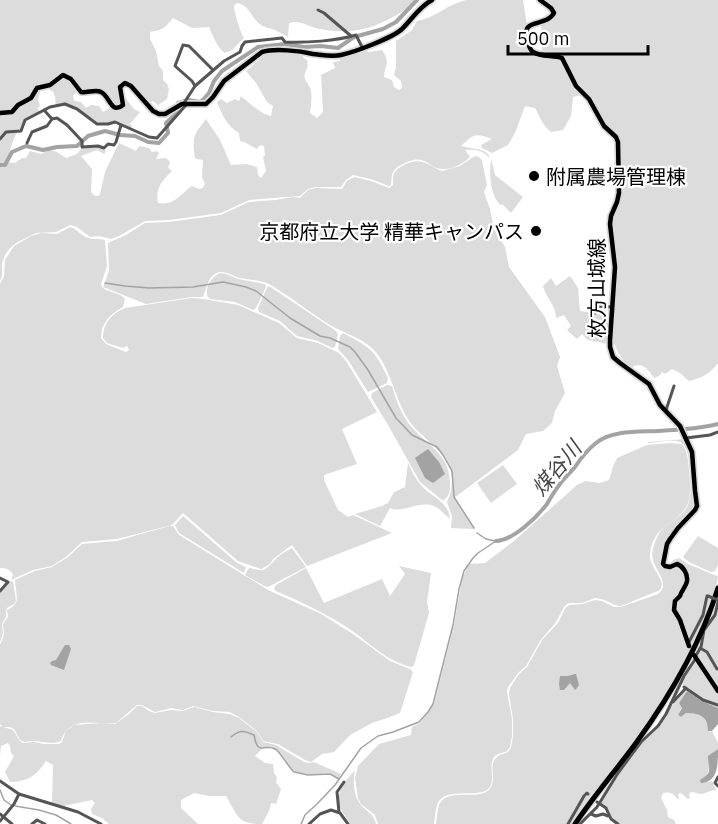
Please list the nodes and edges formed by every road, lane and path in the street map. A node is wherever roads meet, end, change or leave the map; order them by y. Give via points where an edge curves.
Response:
1 (432, 0) edge
2 (540, 0) edge
3 (318, 10) dead end
4 (351, 36) junction
5 (362, 47) junction
6 (213, 70) junction
7 (195, 86) junction
8 (186, 104) junction
9 (44, 110) junction
10 (0, 113) edge
11 (52, 120) junction
12 (121, 125) junction
13 (0, 139) edge
14 (27, 143) dead end
15 (612, 307) junction
16 (594, 313) dead end
17 (674, 386) dead end
18 (666, 412) junction
19 (718, 432) edge
20 (683, 433) junction
21 (0, 578) edge
22 (718, 589) edge
23 (0, 591) edge
24 (718, 601) edge
25 (689, 645) joint
26 (700, 648) junction
27 (695, 657) junction
28 (717, 669) edge
29 (718, 692) edge
30 (718, 705) edge
31 (670, 706) junction
32 (718, 777) edge
33 (0, 781) edge
34 (344, 782) dead end
35 (717, 786) edge
36 (19, 794) junction
37 (588, 794) dead end
38 (598, 802) junction
39 (339, 812) junction
40 (591, 814) junction
41 (2, 816) edge
42 (610, 817) junction
43 (0, 821) edge
44 (12, 824) edge
45 (32, 824) edge
46 (45, 824) edge
47 (100, 824) edge
48 (309, 824) edge
49 (348, 824) edge
50 (568, 824) edge
51 (577, 824) edge
52 (618, 824) edge

1 - 5 main road via 394,34
2 - 15 main road, 枚方山城線 via 554,13 549,19 527,27 529,47 538,54 562,58 576,86 618,143 619,193 610,224 615,267
3 - 4 street
4 - 5 street via 357,35
4 - 6 street via 245,42 240,52
5 - 8 main road via 333,56 264,52 224,81 208,103
6 - 7 street
6 - 7 street via 189,46 183,45 175,66
7 - 8 street
8 - 10 main road via 167,114 157,114 125,83 120,90 123,105 116,108 102,92 81,92 63,75 49,86 37,88 31,98 12,112
8 - 12 street via 157,138
9 - 11 street
9 - 12 street via 65,104 97,124
9 - 13 street via 25,120 21,131 6,132
11 - 12 street via 57,118 67,124 82,141 82,147 114,145
11 - 14 street via 48,126 32,132
15 - 16 street via 596,304
15 - 18 main road, 枚方山城線 via 613,357 649,384
17 - 18 street
18 - 20 main road, 枚方山城線
19 - 20 street
20 - 25 main road, 枚方山城線 via 692,454 697,506 667,544 663,564 684,568 686,584 674,607
21 - 23 street via 8,582
22 - 51 highway via 695,647 668,698
24 - 25 street, bridge via 707,596
24 - 26 street
26 - 27 street
26 - 28 street
27 - 29 main road
27 - 31 street
30 - 31 street via 685,688
31 - 38 street
32 - 35 street
33 - 36 street
34 - 39 street via 338,792
36 - 41 street
36 - 47 street via 78,812
37 - 50 street
38 - 40 street
38 - 42 street
39 - 48 street via 324,812
39 - 49 street
40 - 42 street
40 - 51 street
41 - 43 street
41 - 44 street
42 - 52 street
45 - 46 street via 36,820

